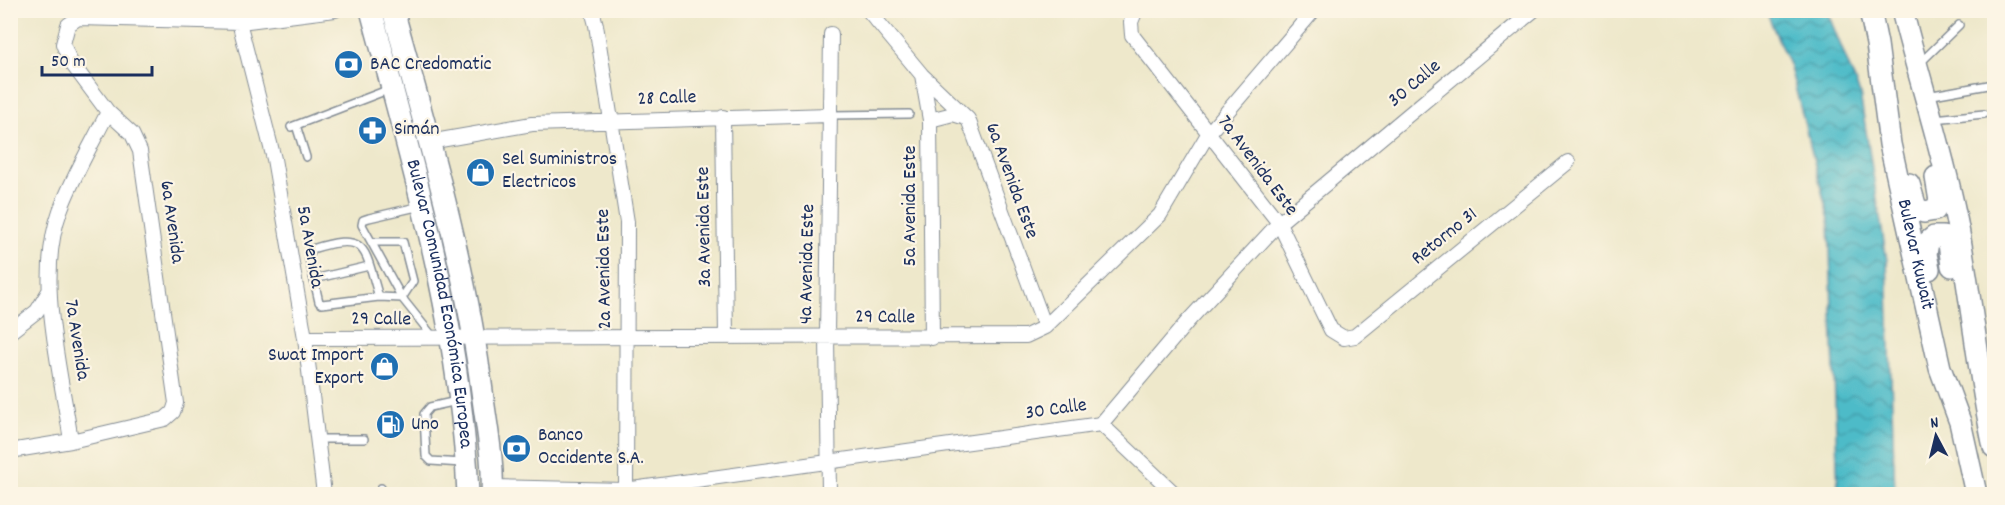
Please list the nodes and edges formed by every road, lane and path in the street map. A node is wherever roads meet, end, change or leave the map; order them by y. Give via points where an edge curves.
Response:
1 (335, 10) edge
2 (372, 10) edge
3 (393, 10) edge
4 (592, 10) edge
5 (867, 10) edge
6 (1314, 10) edge
7 (1534, 10) edge
8 (1870, 10) edge
9 (1902, 10) edge
10 (238, 16) edge
11 (1133, 16) edge
12 (1959, 25) dead end
13 (831, 34) dead end
14 (1877, 44) junction
15 (1916, 69) junction
16 (922, 75) junction
17 (1995, 84) edge
18 (392, 88) junction
19 (1924, 96) junction
20 (108, 112) junction
21 (909, 114) dead end
22 (1984, 114) dead end
23 (830, 115) junction
24 (723, 117) junction
25 (968, 119) junction
26 (1932, 119) junction
27 (611, 120) junction
28 (930, 120) junction
29 (1208, 134) junction
30 (429, 142) junction
31 (306, 157) dead end
32 (1569, 162) dead end
33 (424, 206) junction
34 (1279, 223) junction
35 (372, 242) junction
36 (369, 266) junction
37 (314, 279) junction
38 (49, 291) junction
39 (379, 297) junction
40 (402, 298) junction
41 (1045, 327) junction
42 (10, 332) edge
43 (726, 336) junction
44 (826, 336) junction
45 (305, 338) junction
46 (932, 338) junction
47 (1344, 338) joint
48 (475, 339) junction
49 (626, 339) junction
50 (444, 340) junction
51 (460, 400) junction
52 (1960, 422) junction
53 (1101, 424) junction
54 (317, 439) junction
55 (364, 439) dead end
56 (1993, 439) edge
57 (71, 441) junction
58 (10, 451) edge
59 (466, 463) junction
60 (827, 463) junction
61 (492, 491) edge
62 (626, 492) edge
63 (324, 495) edge
64 (468, 495) edge
65 (829, 495) edge
66 (1175, 495) edge
67 (1976, 495) edge

1 - 10 street
2 - 18 main road, Bulevar Comunidad Económica Europea
3 - 30 main road, Bulevar Comunidad Económica Europea
4 - 27 street, 2a Avenida Este
5 - 16 street, 6a Avenida Este
6 - 29 street, 29 Calle
7 - 34 street, 30 Calle
8 - 14 main road, Bulevar Kuwait
9 - 15 main road
10 - 20 street, 6a Avenida via 78,18 68,25 63,44 70,61
10 - 45 street, 5a Avenida via 274,159
11 - 29 street, 7a Avenida Este via 1132,35
12 - 15 lane
13 - 23 street, 4a Avenida Este
14 - 15 main road via 1887,71 1912,200 1924,212 1935,210 1940,201
14 - 52 main road, Bulevar Kuwait via 1890,144 1940,368
15 - 19 main road
16 - 25 street, 6a Avenida Este
16 - 28 street, 5a Avenida Este
17 - 19 lane
18 - 31 lane via 294,126
18 - 33 main road, Bulevar Comunidad Económica Europea
19 - 26 main road
20 - 38 street, 7a Avenida via 60,212
20 - 57 street, 6a Avenida via 132,134 140,151 176,403 165,419
21 - 23 lane, 28 Calle
22 - 26 lane
23 - 24 street, 28 Calle
23 - 44 street, 4a Avenida Este
24 - 27 street, 28 Calle
24 - 43 street, 3a Avenida Este
25 - 28 street via 953,114
25 - 41 street, 6a Avenida Este
26 - 56 main road via 1955,214
27 - 30 street, 28 Calle via 532,124
27 - 49 street, 2a Avenida Este via 627,222
28 - 46 street, 5a Avenida Este
29 - 34 street, 7a Avenida Este
29 - 41 street, 29 Calle via 1160,215
30 - 48 main road, Bulevar Comunidad Económica Europea
32 - 47 street, Retorno 31 via 1355,336
33 - 35 lane via 363,220
33 - 50 main road, Bulevar Comunidad Económica Europea via 443,287
34 - 47 street, 7a Avenida Este via 1331,330
34 - 53 street, 30 Calle via 1188,321
35 - 40 lane
35 - 40 lane via 403,242 412,281
36 - 37 lane
36 - 37 lane via 366,255 355,242 347,240 312,249 309,258
36 - 39 lane
37 - 39 lane via 322,304
38 - 42 street via 37,311
38 - 57 street, 7a Avenida
39 - 40 lane
40 - 50 lane
41 - 46 street, 29 Calle via 1026,336
43 - 44 street, 29 Calle
43 - 49 street, 29 Calle
44 - 46 street, 29 Calle
44 - 60 street, 4a Avenida Este
45 - 50 street, 29 Calle
45 - 54 street, 5a Avenida
48 - 49 street, 29 Calle
48 - 50 street, 29 Calle
48 - 61 main road, Bulevar Comunidad Económica Europea
49 - 62 street, 2a Avenida Este
50 - 51 main road, Bulevar Comunidad Económica Europea
51 - 59 main road, Bulevar Comunidad Económica Europea
51 - 59 lane via 430,407 424,414 426,456 431,460
52 - 56 main road via 1926,254 1928,242 1934,237 1943,237 1948,243
52 - 67 main road, Bulevar Kuwait
53 - 60 street, 30 Calle
53 - 66 street
54 - 55 lane
54 - 63 street, 5a Avenida
57 - 58 street
59 - 64 main road, Bulevar Comunidad Económica Europea
60 - 62 street, 30 Calle
60 - 65 street, 4a Avenida Este
61 - 62 street, 30 Calle

